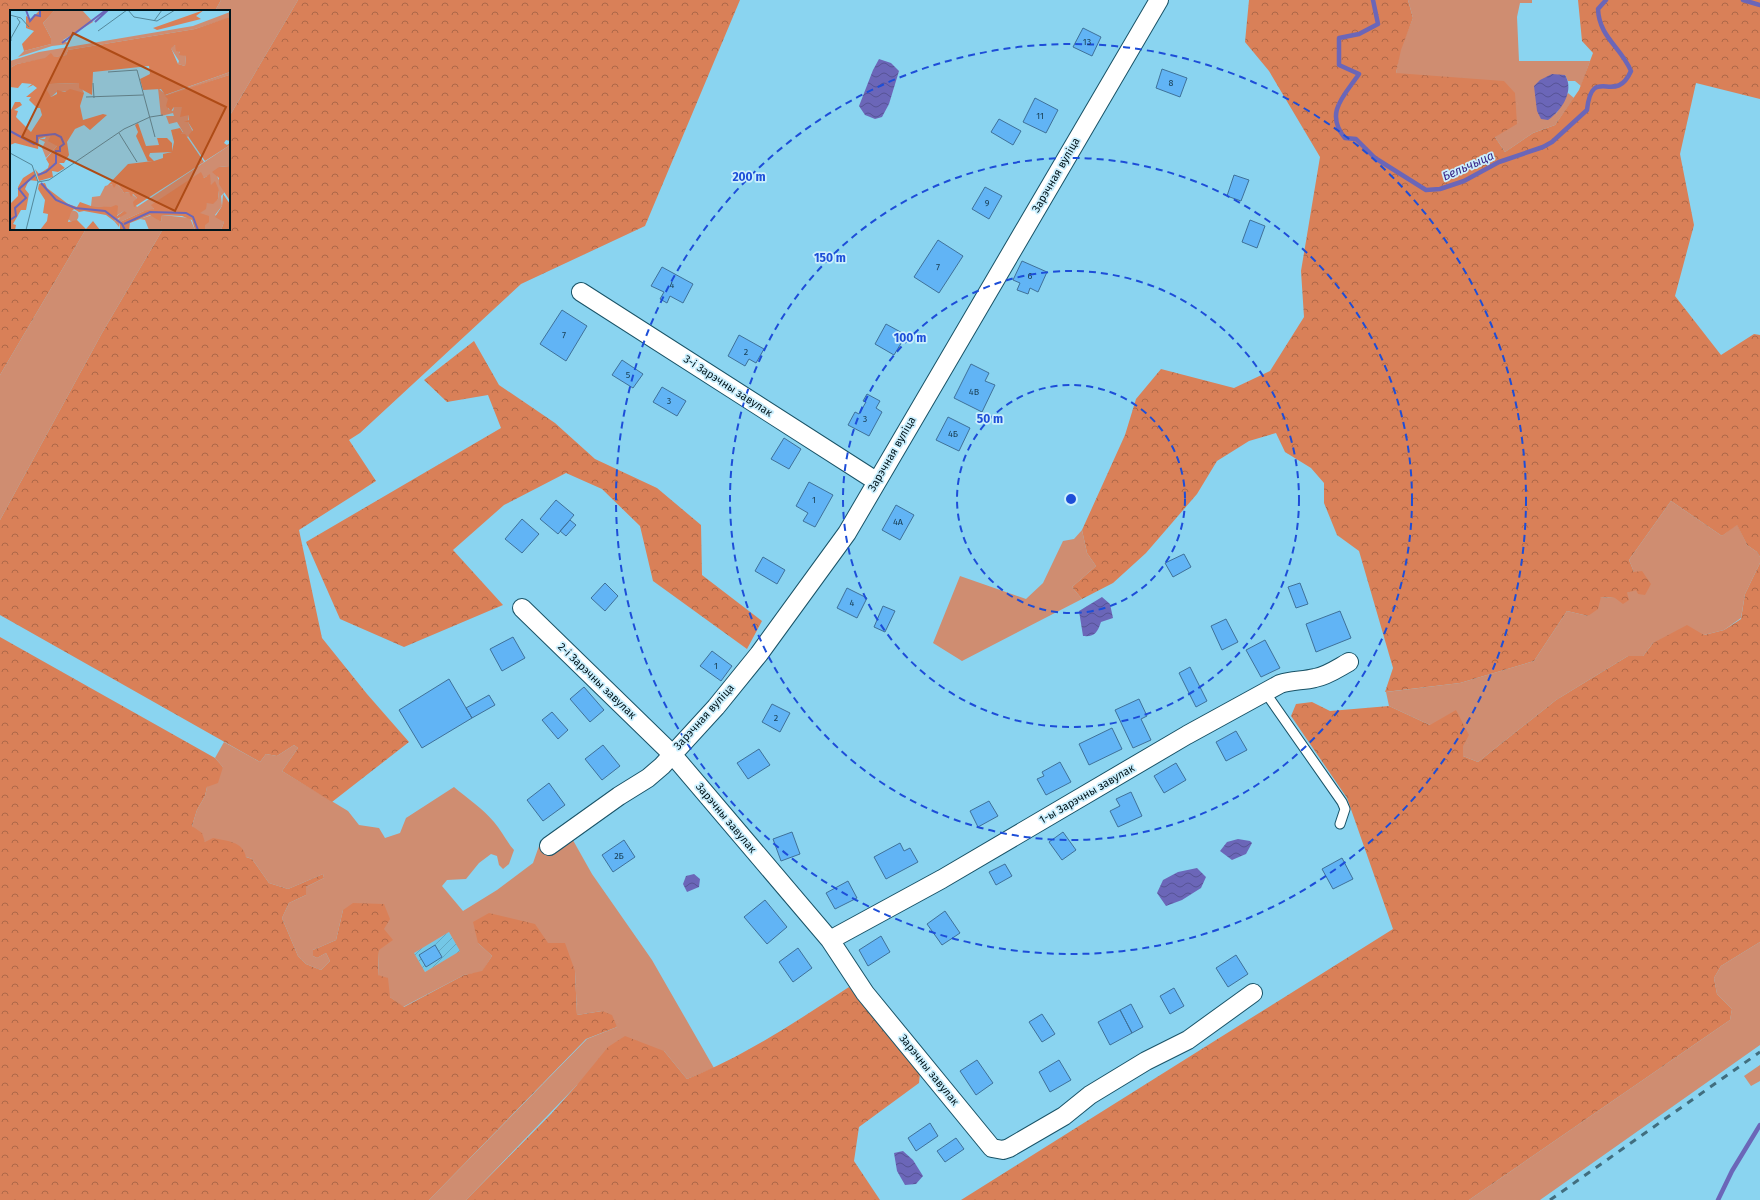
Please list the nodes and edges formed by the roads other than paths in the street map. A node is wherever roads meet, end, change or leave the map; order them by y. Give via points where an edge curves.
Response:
1 (1159, 0) edge
2 (580, 292) dead end
3 (876, 481) junction
4 (522, 608) dead end
5 (1349, 662) dead end
6 (1265, 692) junction
7 (672, 754) junction
8 (1340, 824) dead end
9 (550, 846) dead end
10 (830, 940) junction
11 (1254, 993) dead end

1 - 3 street, Зарэчная вуліца
2 - 3 street, 3-і Зарэчны завулак
3 - 7 street, Зарэчная вуліца via 847,533 763,649 716,707
4 - 7 street, 2-і Зарэчны завулак
5 - 6 street, 1-ы Зарэчны завулак via 1326,675 1292,680
6 - 8 lane via 1342,802 1344,809
6 - 10 street, 1-ы Зарэчны завулак via 942,879
7 - 9 street, Зарэчная вуліца via 648,778
7 - 10 street, Зарэчны завулак
10 - 11 street, Зарэчны завулак via 865,992 988,1145 997,1150 1009,1148 1064,1116 1096,1091 1188,1040

